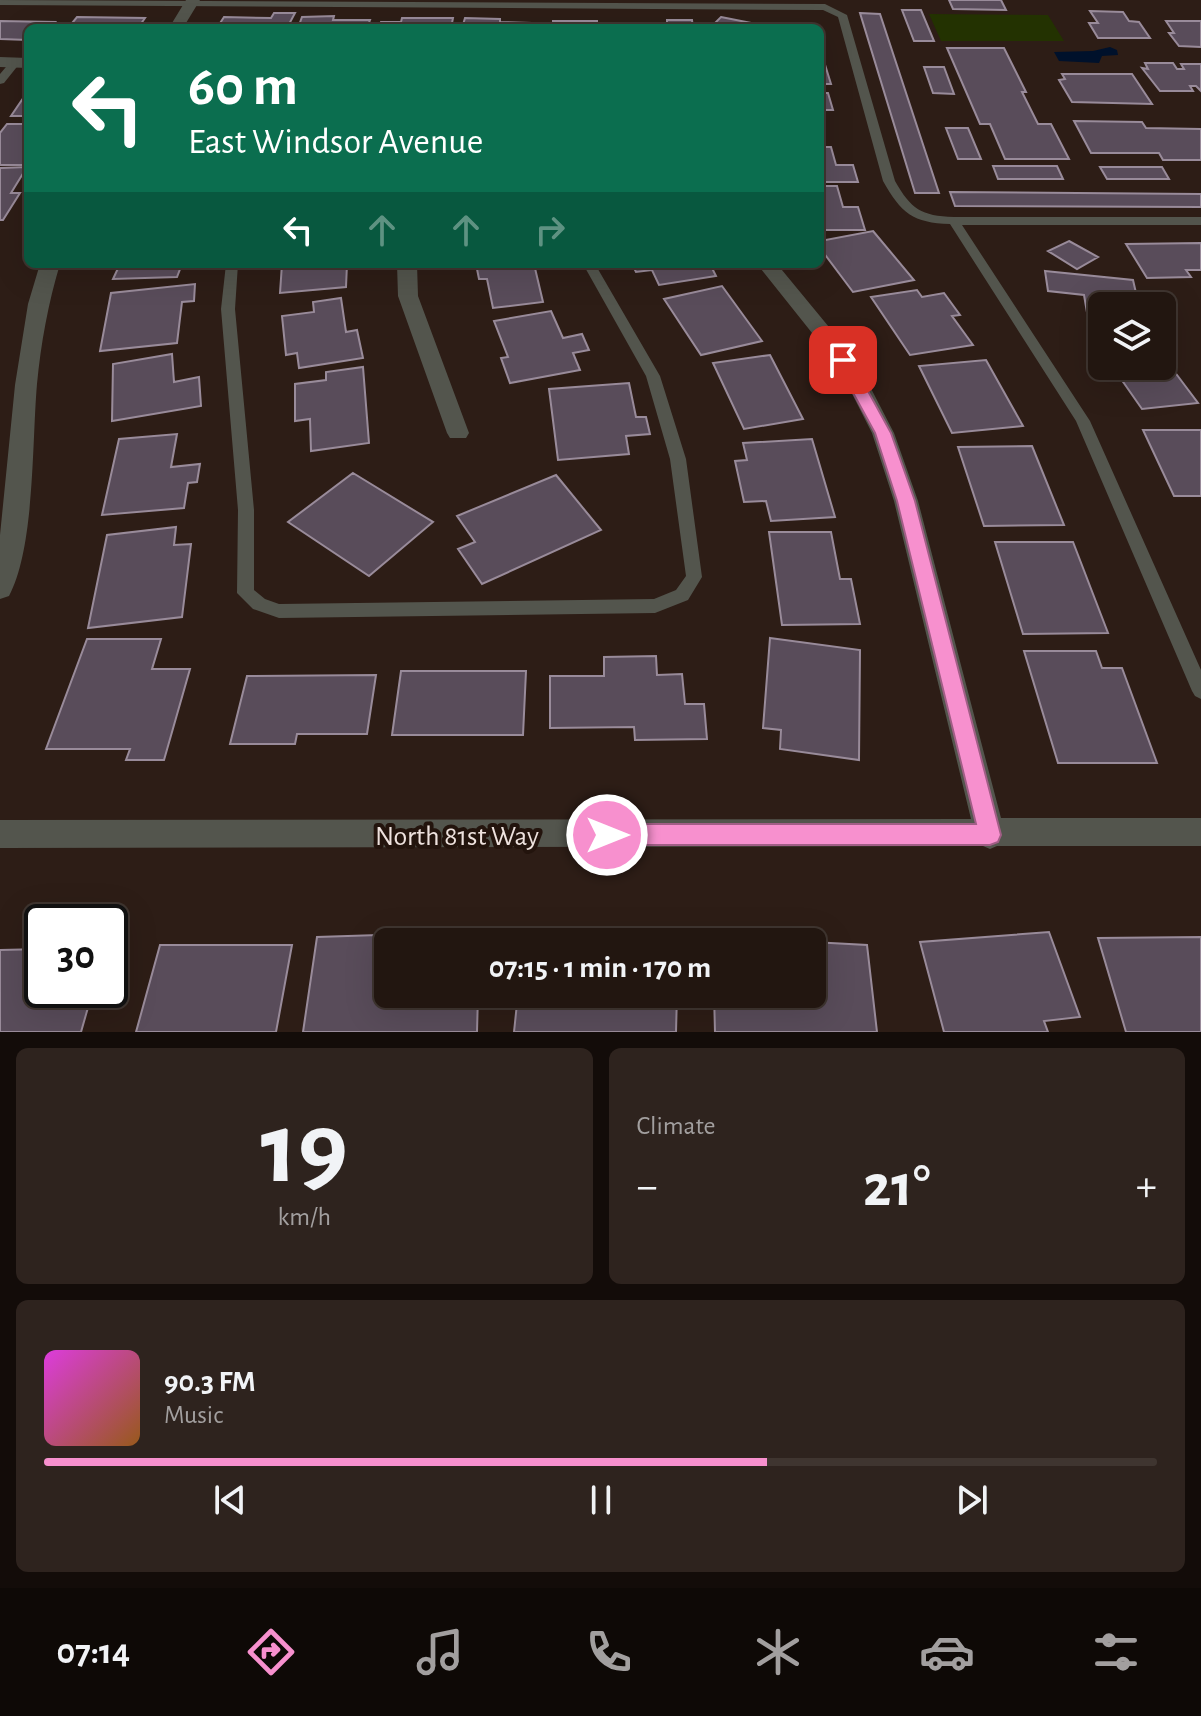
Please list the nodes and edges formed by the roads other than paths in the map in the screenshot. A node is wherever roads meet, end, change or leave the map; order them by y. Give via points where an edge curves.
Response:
1 (0, 2) edge
2 (192, 2) edge
3 (178, 24) edge
4 (14, 63) edge
5 (0, 81) edge
6 (954, 221) junction
7 (1201, 221) edge
8 (49, 268) edge
9 (232, 268) edge
10 (407, 268) edge
11 (591, 268) edge
12 (770, 268) edge
13 (458, 433) dead end
14 (0, 589) edge
15 (1201, 691) edge
16 (1201, 832) edge
17 (0, 834) edge
18 (990, 835) junction

1 - 2 lane
2 - 3 street
2 - 6 lane via 835,10 842,15 889,181 901,204 923,220
4 - 5 lane
6 - 7 lane
6 - 15 lane via 1083,421
8 - 14 street via 28,350 21,476
9 - 11 lane via 228,309 246,510 245,593 279,611 655,606 682,595 694,577 678,459 653,376
10 - 13 street via 408,296
12 - 18 street via 831,343 883,433 906,501
16 - 18 street, North 81st Way
17 - 18 street, North 81st Way

